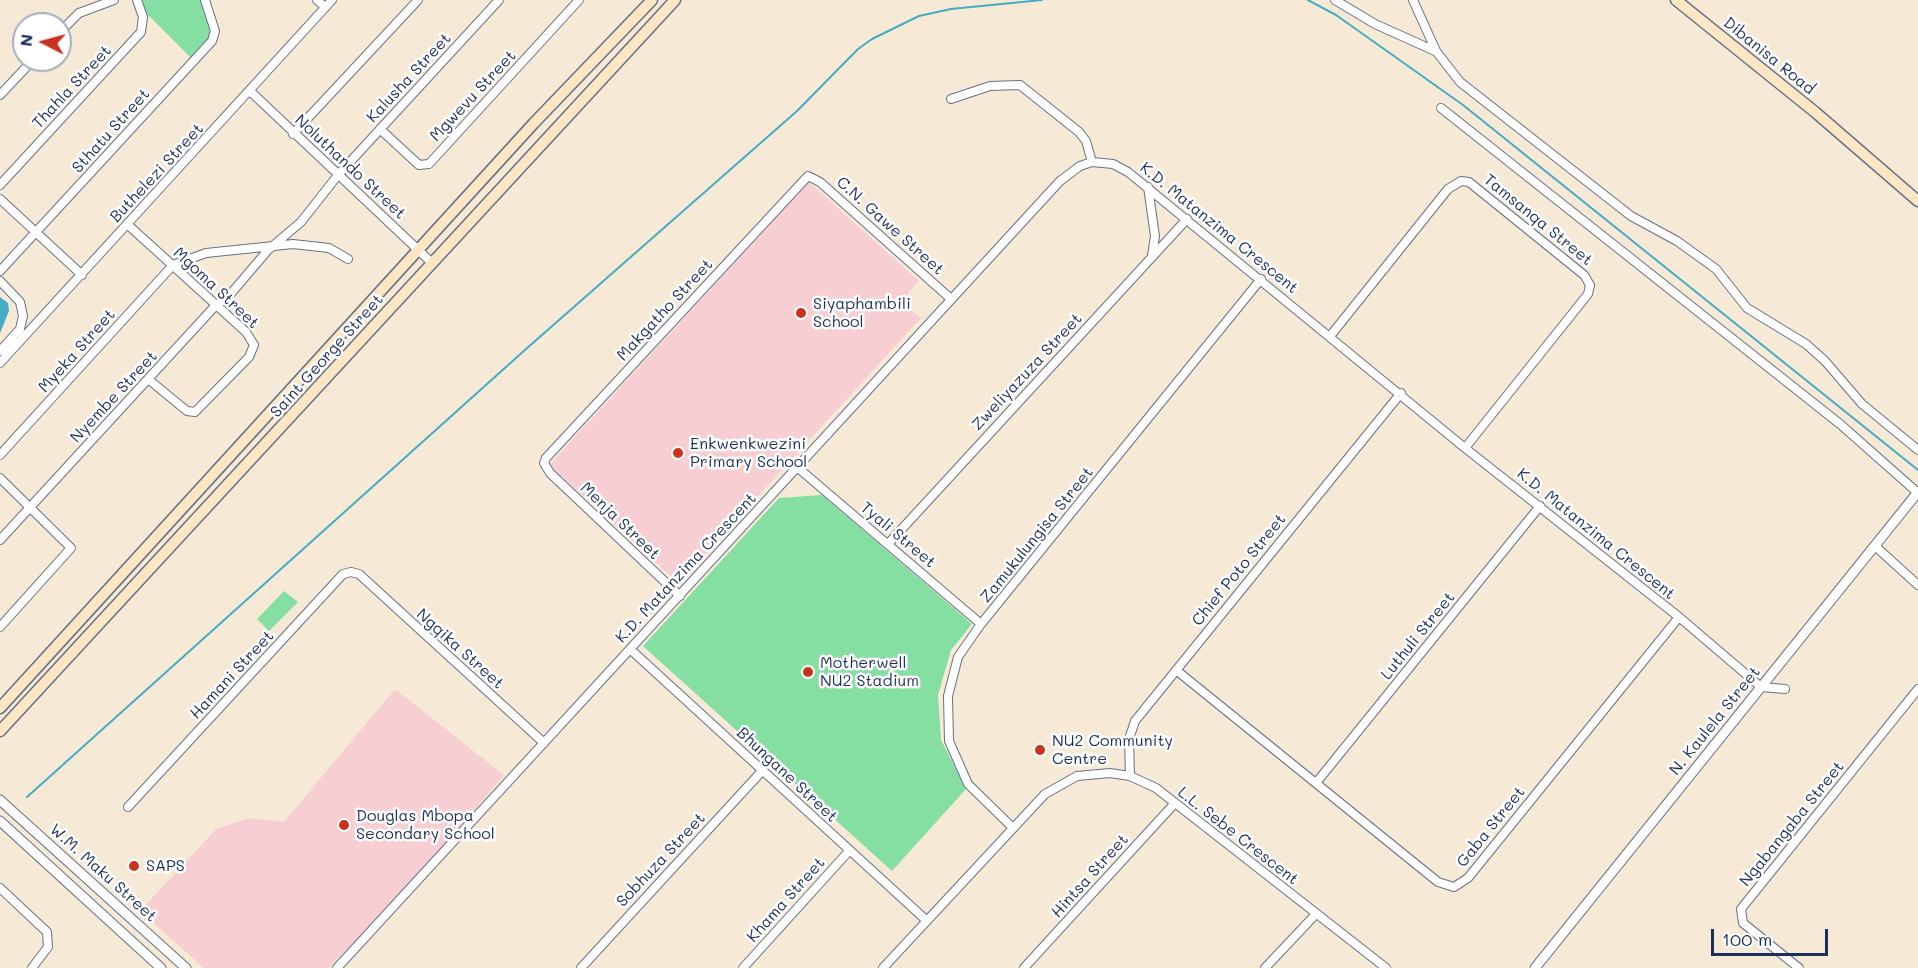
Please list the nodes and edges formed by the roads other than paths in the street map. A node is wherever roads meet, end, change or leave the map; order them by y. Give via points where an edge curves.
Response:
1 (114, 0) edge
2 (137, 0) edge
3 (205, 0) edge
4 (317, 0) edge
5 (332, 0) edge
6 (418, 0) edge
7 (499, 0) edge
8 (579, 0) edge
9 (652, 0) edge
10 (675, 0) edge
11 (1413, 0) edge
12 (1676, 0) edge
13 (1339, 2) edge
14 (325, 7) junction
15 (72, 21) edge
16 (1436, 51) junction
17 (22, 72) edge
18 (250, 91) junction
19 (0, 95) edge
20 (951, 99) dead end
21 (1441, 108) dead end
22 (1815, 112) junction
23 (380, 129) junction
24 (293, 134) junction
25 (1092, 162) junction
26 (338, 175) junction
27 (808, 176) joint
28 (0, 185) edge
29 (1148, 187) junction
30 (1918, 192) edge
31 (0, 199) edge
32 (1918, 201) edge
33 (1187, 219) junction
34 (128, 224) junction
35 (36, 232) junction
36 (273, 246) junction
37 (418, 250) junction
38 (1151, 257) junction
39 (348, 259) dead end
40 (432, 263) junction
41 (173, 266) junction
42 (0, 272) edge
43 (82, 275) junction
44 (1262, 279) junction
45 (0, 281) edge
46 (951, 299) junction
47 (216, 305) junction
48 (1331, 335) junction
49 (0, 351) edge
50 (0, 363) edge
51 (148, 379) junction
52 (1401, 393) junction
53 (1466, 448) junction
54 (1918, 450) edge
55 (0, 455) edge
56 (544, 463) joint
57 (797, 467) junction
58 (0, 478) edge
59 (1918, 492) edge
60 (1540, 506) junction
61 (31, 507) junction
62 (0, 540) edge
63 (888, 544) junction
64 (1875, 546) junction
65 (359, 574) joint
66 (1918, 585) edge
67 (680, 596) junction
68 (1679, 617) junction
69 (981, 624) junction
70 (0, 627) edge
71 (630, 649) junction
72 (1176, 670) junction
73 (1761, 687) junction
74 (1785, 689) dead end
75 (1918, 689) edge
76 (0, 708) edge
77 (0, 732) edge
78 (544, 743) junction
79 (762, 771) junction
80 (1130, 776) junction
81 (1316, 783) junction
82 (0, 800) edge
83 (1175, 803) junction
84 (128, 807) dead end
85 (0, 821) edge
86 (1012, 827) junction
87 (849, 850) junction
88 (0, 888) edge
89 (1315, 915) junction
90 (926, 920) junction
91 (339, 967) edge
92 (32, 968) edge
93 (161, 968) edge
94 (186, 968) edge
95 (581, 968) edge
96 (743, 968) edge
97 (884, 968) edge
98 (1024, 968) edge
99 (1265, 968) edge
100 (1386, 968) edge
101 (1535, 968) edge
102 (1799, 968) edge

1 - 15 street via 80,13
2 - 28 street, Thahla Street via 143,17 141,32
3 - 35 street, Sthatu Street via 214,24 213,38
4 - 14 street
5 - 14 street, Buthelezi Street
6 - 24 street
7 - 23 street, Kalusha Street
8 - 23 street, Mgwevu Street via 429,164 419,165
9 - 37 main road, Saint George Street
10 - 40 main road, Saint George Street
11 - 16 street
12 - 22 main road, Dibanisa Road
13 - 16 street via 1375,24
14 - 18 street, Buthelezi Street
16 - 54 street via 1450,72 1483,100 1631,216 1677,241 1716,269 1747,308 1806,344 1862,404
17 - 19 street
18 - 24 street, Noluthando Street
18 - 34 street, Buthelezi Street
20 - 25 street via 990,86 1020,85 1079,132
21 - 59 street via 1840,424
22 - 30 main road, Dibanisa Road
22 - 32 main road, Dibanisa Road
23 - 26 street, Kalusha Street
24 - 26 street, Noluthando Street
25 - 29 street, K.D. Matanzima Crescent via 1120,166
25 - 46 street, K.D. Matanzima Crescent via 1068,173
26 - 36 street, Kalusha Street via 301,222
26 - 37 street, Noluthando Street
27 - 46 street, C.N. Gawe Street via 820,182
27 - 56 street, Makgatho Street
29 - 33 street, K.D. Matanzima Crescent
29 - 38 street via 1155,236
31 - 35 street
33 - 38 street, Zweliyazuza Street
33 - 44 street, K.D. Matanzima Crescent
34 - 41 street, Mgoma Street
34 - 43 street, Buthelezi Street
35 - 42 street, Sthatu Street
35 - 43 street
36 - 39 street via 329,248
36 - 41 street via 206,253
36 - 47 street, Nyembe Street via 228,297
37 - 40 street, Noluthando Street
37 - 76 main road, Saint George Street
38 - 63 street, Zweliyazuza Street
40 - 77 main road, Saint George Street
41 - 47 street, Mgoma Street
41 - 55 street, Myeka Street
43 - 50 street, Buthelezi Street
44 - 48 street, K.D. Matanzima Crescent
44 - 69 street, Zamukulungisa Street
45 - 49 street via 20,302 23,316 20,329
46 - 57 street, K.D. Matanzima Crescent
47 - 51 street, Nyembe Street
47 - 51 street, Mgoma Street via 253,341 249,357 195,412 187,411
48 - 52 street, K.D. Matanzima Crescent
48 - 53 street, Tamsanqa Street via 1449,189 1461,181 1469,182 1584,275 1590,285 1588,294
51 - 61 street, Nyembe Street
52 - 53 street, K.D. Matanzima Crescent
52 - 72 street, Chief Poto Street
53 - 60 street, K.D. Matanzima Crescent
56 - 67 street, Menja Street
57 - 63 street, Tyali Street
57 - 67 street, K.D. Matanzima Crescent
58 - 61 street
59 - 64 street, N. Kaulela Street
60 - 68 street, K.D. Matanzima Crescent
60 - 81 street, Luthuli Street
61 - 62 street, Nyembe Street
61 - 70 street via 71,550
63 - 69 street, Tyali Street
64 - 66 street
64 - 73 street, N. Kaulela Street
65 - 78 street, Ngqika Street
65 - 84 street, Hamani Street via 343,574
67 - 71 street, K.D. Matanzima Crescent
68 - 73 street, K.D. Matanzima Crescent
68 - 81 street, Gaba Street via 1468,878 1458,885 1448,887 1438,882
69 - 86 street, Zamukulungisa Street via 953,667 947,711 949,741 968,784
71 - 78 street, K.D. Matanzima Crescent
71 - 79 street, Bhungane Street
72 - 80 street, Chief Poto Street via 1131,729
72 - 81 street, Gaba Street
73 - 74 street
73 - 101 street, N. Kaulela Street
75 - 102 street, Ngabangaba Street via 1741,909 1741,919 1747,927
78 - 91 street, K.D. Matanzima Crescent
79 - 87 street, Bhungane Street
79 - 95 street, Sobhuza Street
80 - 83 street, L.L. Sebe Crescent via 1156,788
80 - 86 street, L.L. Sebe Crescent via 1099,773 1063,782
82 - 94 street, W.M. Maku Street
83 - 89 street, L.L. Sebe Crescent
83 - 98 street, Hintsa Street
85 - 93 street, W.M. Maku Street
86 - 90 street, L.L. Sebe Crescent
87 - 90 street, Bhungane Street
87 - 96 street, Khama Street
88 - 92 street via 47,932 47,949
89 - 99 street
89 - 100 street, L.L. Sebe Crescent
90 - 97 street, L.L. Sebe Crescent

